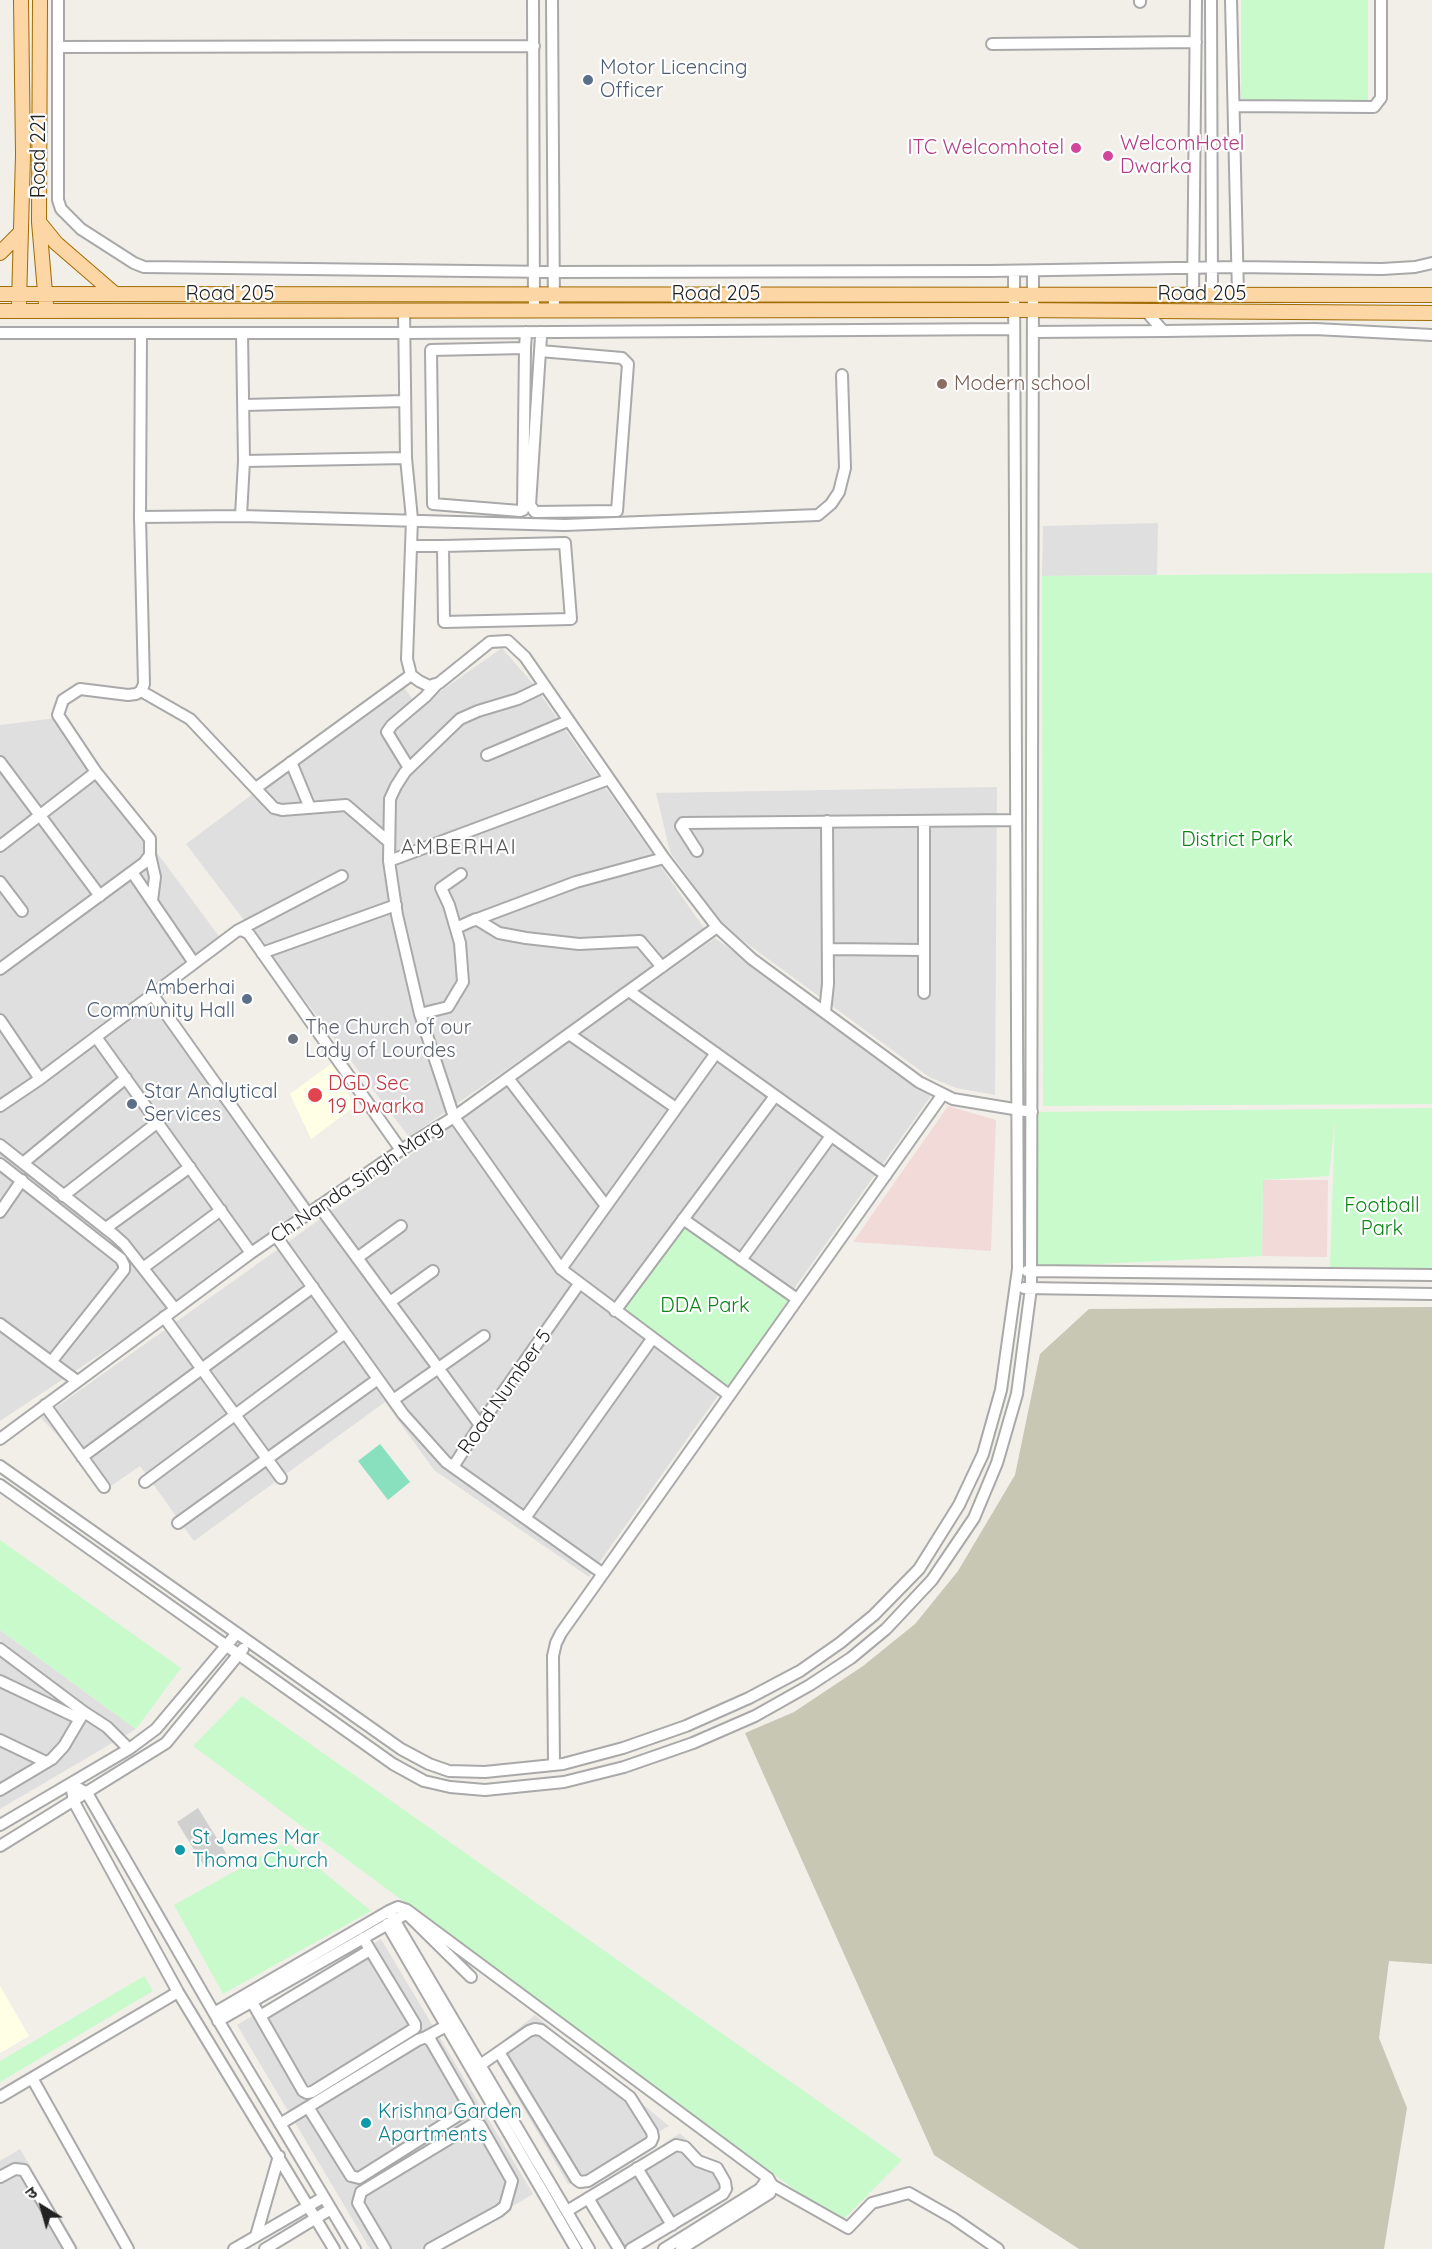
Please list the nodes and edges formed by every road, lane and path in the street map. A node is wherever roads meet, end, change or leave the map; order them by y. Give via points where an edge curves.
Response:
1 (21, 0) edge
2 (40, 0) edge
3 (58, 0) edge
4 (533, 0) edge
5 (552, 0) edge
6 (1196, 0) edge
7 (1211, 0) edge
8 (1231, 0) edge
9 (1381, 0) edge
10 (1196, 42) junction
11 (992, 44) dead end
12 (534, 46) junction
13 (58, 47) junction
14 (1235, 106) junction
15 (39, 222) junction
16 (20, 233) junction
17 (0, 253) edge
18 (1432, 263) edge
19 (1212, 267) junction
20 (1236, 267) junction
21 (1194, 269) junction
22 (534, 271) junction
23 (1014, 271) junction
24 (1033, 271) junction
25 (553, 272) junction
26 (1013, 293) junction
27 (0, 294) edge
28 (115, 294) junction
29 (534, 294) junction
30 (554, 294) junction
31 (1033, 294) junction
32 (1193, 294) junction
33 (1212, 294) junction
34 (1238, 294) junction
35 (1432, 294) edge
36 (19, 295) junction
37 (45, 295) junction
38 (1013, 310) junction
39 (0, 311) edge
40 (20, 311) junction
41 (47, 311) junction
42 (404, 311) junction
43 (534, 311) junction
44 (554, 311) junction
45 (1033, 311) junction
46 (1146, 311) junction
47 (1429, 314) edge
48 (1013, 329) junction
49 (48, 332) junction
50 (526, 332) junction
51 (541, 332) junction
52 (1033, 332) junction
53 (1162, 332) junction
54 (0, 333) edge
55 (141, 333) junction
56 (242, 333) junction
57 (404, 333) junction
58 (1432, 335) edge
59 (525, 348) junction
60 (540, 351) junction
61 (842, 375) dead end
62 (405, 401) junction
63 (244, 405) junction
64 (406, 458) junction
65 (244, 460) junction
66 (242, 516) junction
67 (140, 517) junction
68 (412, 519) junction
69 (411, 546) junction
70 (443, 546) junction
71 (411, 675) junction
72 (437, 684) junction
73 (545, 686) junction
74 (141, 691) junction
75 (568, 721) junction
76 (486, 755) dead end
77 (0, 762) edge
78 (291, 762) junction
79 (409, 768) junction
80 (96, 772) junction
81 (609, 780) junction
82 (256, 788) junction
83 (310, 808) junction
84 (40, 816) junction
85 (1015, 820) junction
86 (827, 821) junction
87 (924, 821) junction
88 (389, 842) junction
89 (0, 846) edge
90 (697, 851) dead end
91 (150, 855) junction
92 (664, 858) junction
93 (389, 861) junction
94 (132, 872) junction
95 (461, 874) dead end
96 (342, 876) dead end
97 (0, 882) edge
98 (100, 896) junction
99 (152, 901) junction
100 (396, 905) junction
101 (22, 911) dead end
102 (472, 921) junction
103 (717, 927) junction
104 (456, 928) junction
105 (237, 931) junction
106 (828, 949) junction
107 (924, 950) junction
108 (262, 953) junction
109 (194, 963) junction
110 (662, 967) junction
111 (0, 969) edge
112 (629, 991) junction
113 (924, 993) dead end
114 (152, 994) junction
115 (825, 1012) junction
116 (420, 1014) junction
117 (0, 1020) edge
118 (569, 1034) junction
119 (96, 1037) junction
120 (716, 1053) junction
121 (126, 1078) junction
122 (508, 1078) junction
123 (40, 1079) junction
124 (943, 1094) junction
125 (775, 1095) junction
126 (0, 1106) edge
127 (676, 1108) junction
128 (1016, 1109) junction
129 (1032, 1112) junction
130 (454, 1117) junction
131 (158, 1122) junction
132 (831, 1136) junction
133 (0, 1145) edge
134 (401, 1150) junction
135 (23, 1163) junction
136 (0, 1164) edge
137 (190, 1167) junction
138 (886, 1175) junction
139 (22, 1180) junction
140 (63, 1196) junction
141 (319, 1206) junction
142 (606, 1206) junction
143 (221, 1210) junction
144 (0, 1212) edge
145 (308, 1214) junction
146 (683, 1219) junction
147 (401, 1226) dead end
148 (106, 1228) junction
149 (276, 1236) junction
150 (251, 1253) junction
151 (357, 1258) junction
152 (741, 1260) junction
153 (143, 1268) junction
154 (561, 1269) junction
155 (1018, 1269) junction
156 (433, 1271) dead end
157 (1032, 1272) junction
158 (1432, 1275) edge
159 (579, 1284) junction
160 (313, 1287) junction
161 (1015, 1287) junction
162 (1031, 1288) junction
163 (1432, 1294) edge
164 (797, 1299) junction
165 (390, 1302) junction
166 (175, 1309) junction
167 (615, 1311) junction
168 (164, 1317) junction
169 (0, 1324) edge
170 (345, 1333) junction
171 (484, 1336) dead end
172 (652, 1339) junction
173 (51, 1362) junction
174 (439, 1368) junction
175 (202, 1369) junction
176 (378, 1379) junction
177 (77, 1381) junction
178 (729, 1395) junction
179 (393, 1400) junction
180 (45, 1405) junction
181 (235, 1415) junction
182 (480, 1425) junction
183 (0, 1439) edge
184 (82, 1457) junction
185 (267, 1459) junction
186 (0, 1466) edge
187 (453, 1467) junction
188 (281, 1478) dead end
189 (145, 1482) dead end
190 (0, 1485) edge
191 (104, 1487) dead end
192 (525, 1518) junction
193 (178, 1523) dead end
194 (602, 1573) junction
195 (237, 1633) junction
196 (249, 1642) junction
197 (225, 1645) junction
198 (0, 1649) edge
199 (239, 1654) junction
200 (0, 1681) edge
201 (82, 1716) junction
202 (0, 1740) edge
203 (129, 1749) junction
204 (585, 1758) junction
205 (46, 1762) junction
206 (554, 1765) junction
207 (590, 1775) junction
208 (70, 1784) junction
209 (0, 1790) edge
210 (87, 1793) junction
211 (74, 1802) junction
212 (0, 1825) edge
213 (0, 1846) edge
214 (390, 1919) junction
215 (363, 1938) junction
216 (370, 1950) junction
217 (471, 1977) dead end
218 (178, 1992) junction
219 (252, 2002) junction
220 (260, 2016) junction
221 (216, 2017) junction
222 (446, 2026) junction
223 (426, 2037) junction
224 (499, 2052) junction
225 (480, 2066) junction
226 (32, 2078) junction
227 (0, 2097) edge
228 (308, 2107) junction
229 (280, 2124) junction
230 (279, 2156) junction
231 (637, 2168) junction
232 (0, 2177) edge
233 (770, 2181) junction
234 (324, 2197) junction
235 (588, 2198) junction
236 (309, 2205) junction
237 (331, 2209) junction
238 (567, 2211) junction
239 (316, 2217) junction
240 (672, 2225) junction
241 (256, 2236) junction
242 (268, 2247) edge
243 (70, 2249) edge
244 (128, 2249) edge
245 (234, 2249) edge
246 (283, 2249) edge
247 (334, 2249) edge
248 (355, 2249) edge
249 (385, 2249) edge
250 (430, 2249) edge
251 (576, 2249) edge
252 (589, 2249) edge
253 (619, 2249) edge
254 (631, 2249) edge
255 (664, 2249) edge
256 (681, 2249) edge
257 (998, 2249) edge

1 - 16 main road, Road 221
2 - 15 main road, Road 221
3 - 13 street
4 - 12 street
5 - 25 street
6 - 10 street
7 - 19 street
8 - 14 street
9 - 14 street via 1381,98 1374,107
10 - 11 street
10 - 21 street
12 - 13 street
12 - 22 street
13 - 22 street via 58,200 69,219 81,229 134,263 144,267
14 - 20 street
15 - 28 main road via 56,243
15 - 37 main road, Road 221
16 - 17 main road
16 - 36 main road, Road 221
18 - 20 street via 1382,269
19 - 20 street
19 - 21 street
19 - 33 street
20 - 34 street
21 - 24 street
21 - 32 street
22 - 25 street
22 - 29 street
23 - 24 street
23 - 25 street
23 - 26 street
24 - 31 street
25 - 30 street
26 - 30 main road, Road 205
26 - 31 main road, Road 205
26 - 38 street
27 - 36 main road, Road 205
28 - 29 main road, Road 205
28 - 37 main road, Road 205
29 - 30 main road, Road 205
29 - 43 street
30 - 44 street
31 - 32 main road, Road 205
31 - 45 street
32 - 33 main road, Road 205
33 - 34 main road, Road 205
34 - 35 main road, Road 205
36 - 37 main road, Road 205
36 - 40 main road, Road 221
37 - 41 main road, Road 221
38 - 44 main road, Road 205
38 - 45 main road, Road 205
38 - 48 street
39 - 40 main road, Road 205
40 - 41 main road, Road 205
41 - 42 main road, Road 205
41 - 49 street
42 - 43 main road, Road 205
42 - 57 street
43 - 44 main road, Road 205
45 - 46 main road, Road 205
45 - 52 street
46 - 47 main road, Road 205
46 - 53 street
48 - 51 street
48 - 85 street
49 - 54 street
49 - 55 street
50 - 51 street
50 - 57 street
50 - 59 street
51 - 60 street
52 - 53 street
52 - 129 street
53 - 58 street via 1315,329
55 - 56 street
55 - 67 street
56 - 57 street
56 - 63 street
57 - 62 street
59 - 59 street via 431,350 433,504 523,510
60 - 60 street via 530,505 535,512 617,511 628,364 621,358
61 - 68 street via 845,468 839,492 818,515 565,525
62 - 63 street
62 - 64 street
63 - 65 street
64 - 65 street
64 - 68 street
65 - 66 street
66 - 67 street
66 - 68 street
67 - 74 street via 144,684
68 - 69 street
69 - 70 street
69 - 71 street via 407,659
70 - 70 street via 565,543 571,619 444,622
71 - 72 street via 429,686
71 - 78 street
72 - 73 street via 479,649 502,640 514,645
72 - 79 street via 387,732
73 - 75 street
73 - 79 street via 460,719
74 - 80 street via 128,695 80,689 63,700 58,715
74 - 82 street via 190,719
75 - 76 street
75 - 81 street
77 - 84 street
78 - 82 street
78 - 83 street
79 - 88 street via 390,800
80 - 84 street
80 - 91 street via 150,839
81 - 92 street
81 - 93 street
82 - 83 street via 278,810
83 - 88 street via 346,806
84 - 89 street
84 - 98 street
85 - 87 street
85 - 128 street
86 - 87 street
86 - 90 street via 683,823 681,826
86 - 106 street
87 - 107 street
88 - 93 street
91 - 94 street
91 - 99 street via 155,877
92 - 102 street via 576,882
92 - 103 street
93 - 100 street
94 - 98 street
94 - 99 street
95 - 104 street via 441,888
96 - 105 street
97 - 101 street
98 - 111 street
99 - 109 street
100 - 108 street
100 - 116 street
102 - 104 street
102 - 110 street via 476,919 499,933 526,938 579,944 640,941
103 - 110 street, Ch Nanda Singh Marg
103 - 115 street via 752,959
104 - 116 street via 463,982 448,1007
105 - 108 street via 246,931
105 - 109 street
106 - 107 street
106 - 115 street
107 - 113 street
108 - 134 street
109 - 114 street
110 - 112 street, Ch Nanda Singh Marg
112 - 118 street, Ch Nanda Singh Marg
112 - 120 street
114 - 119 street
114 - 145 street
115 - 124 street via 919,1082
116 - 130 street
117 - 123 street
118 - 122 street, Ch Nanda Singh Marg
118 - 127 street
119 - 121 street
119 - 123 street
120 - 125 street
120 - 127 street
121 - 131 street
121 - 135 street
122 - 130 street, Ch Nanda Singh Marg
122 - 142 street
123 - 126 street
124 - 128 street
124 - 138 street
125 - 132 street
125 - 146 street
127 - 142 street
128 - 129 street
128 - 155 street
129 - 157 street
130 - 134 street, Ch Nanda Singh Marg
130 - 154 street
131 - 137 street
131 - 140 street
132 - 138 street
132 - 152 street
133 - 135 street
134 - 141 street, Ch Nanda Singh Marg
135 - 140 street
136 - 139 street
137 - 143 street
137 - 148 street
138 - 164 street
139 - 144 street
139 - 173 street via 124,1265 124,1270
140 - 148 street
141 - 145 street, Ch Nanda Singh Marg
141 - 151 street
142 - 154 street
143 - 150 street
143 - 153 street
145 - 149 street, Ch Nanda Singh Marg
146 - 152 street
146 - 167 street
147 - 151 street
148 - 153 street
149 - 150 street, Ch Nanda Singh Marg
149 - 160 street
150 - 166 street, Ch Nanda Singh Marg
151 - 165 street
152 - 164 street
153 - 166 street
154 - 159 street
155 - 157 street
155 - 161 street
156 - 165 street
157 - 158 street
157 - 162 street
159 - 167 street
159 - 182 street, Road Number 5
160 - 170 street
160 - 175 street
161 - 162 street
161 - 204 street via 1001,1390 983,1454 959,1505 919,1569 874,1615 800,1671 686,1726
162 - 163 street
162 - 207 street via 1017,1394 997,1463 974,1518 932,1580 851,1658 801,1690 693,1743
164 - 178 street
165 - 174 street
166 - 168 street, Ch Nanda Singh Marg
167 - 172 street
168 - 175 street
168 - 177 street, Ch Nanda Singh Marg
169 - 173 street
170 - 176 street
170 - 181 street
171 - 174 street
172 - 178 street
172 - 192 street
173 - 177 street
174 - 179 street
174 - 182 street
175 - 181 street
175 - 184 street
176 - 179 street
176 - 185 street
177 - 180 street, Ch Nanda Singh Marg
178 - 194 street
179 - 187 street
180 - 183 street, Ch Nanda Singh Marg
180 - 184 street
181 - 185 street
181 - 189 street
182 - 187 street, Road Number 5
184 - 191 street
185 - 188 street
185 - 193 street
186 - 195 street
187 - 192 street, Road Number 5
190 - 197 street
192 - 194 street, Road Number 5
194 - 206 street via 556,1643
195 - 196 street
195 - 197 street
196 - 199 street
196 - 206 street via 400,1749 429,1764 449,1771 485,1772
197 - 199 street
197 - 203 street via 156,1729
198 - 201 street
199 - 207 street via 393,1764 424,1781 486,1790 564,1782
199 - 210 street via 166,1743
200 - 201 street
201 - 203 street via 107,1727
201 - 205 street via 64,1746
202 - 205 street
203 - 208 street
204 - 206 street
204 - 207 street
205 - 209 street
208 - 210 street
208 - 211 street
208 - 212 street
210 - 211 street
210 - 221 street
211 - 213 street
211 - 218 street
214 - 215 street
214 - 217 street via 408,1915
214 - 221 street
214 - 222 street
214 - 225 street
214 - 233 street via 398,1907 408,1910
215 - 216 street
215 - 219 street
216 - 220 street
216 - 220 street via 416,2028 312,2092 303,2091
218 - 226 street
218 - 230 street
219 - 220 street
219 - 221 street
221 - 229 street
222 - 223 street
222 - 251 street
223 - 228 street
223 - 228 street via 468,2108 363,2176 351,2176
224 - 224 street via 529,2031 541,2030 630,2097 652,2132 651,2142 588,2181 580,2182
224 - 225 street
225 - 238 street
226 - 227 street
226 - 244 street
228 - 229 street
229 - 234 street
230 - 236 street
230 - 241 street
231 - 235 street
231 - 240 street
231 - 240 street via 681,2145 698,2161 717,2168 726,2189 723,2194
232 - 243 street via 15,2169 24,2170
233 - 255 street
233 - 256 street via 770,2193
233 - 257 street via 848,2228 872,2203 909,2193
234 - 236 street
234 - 237 street
235 - 238 street
235 - 253 street
236 - 239 street
236 - 241 street
237 - 239 street
237 - 248 street
238 - 252 street
239 - 242 street
239 - 247 street
240 - 254 street
241 - 245 street
242 - 246 street
249 - 250 street via 358,2203 361,2192 472,2125 480,2125 512,2181 505,2206

